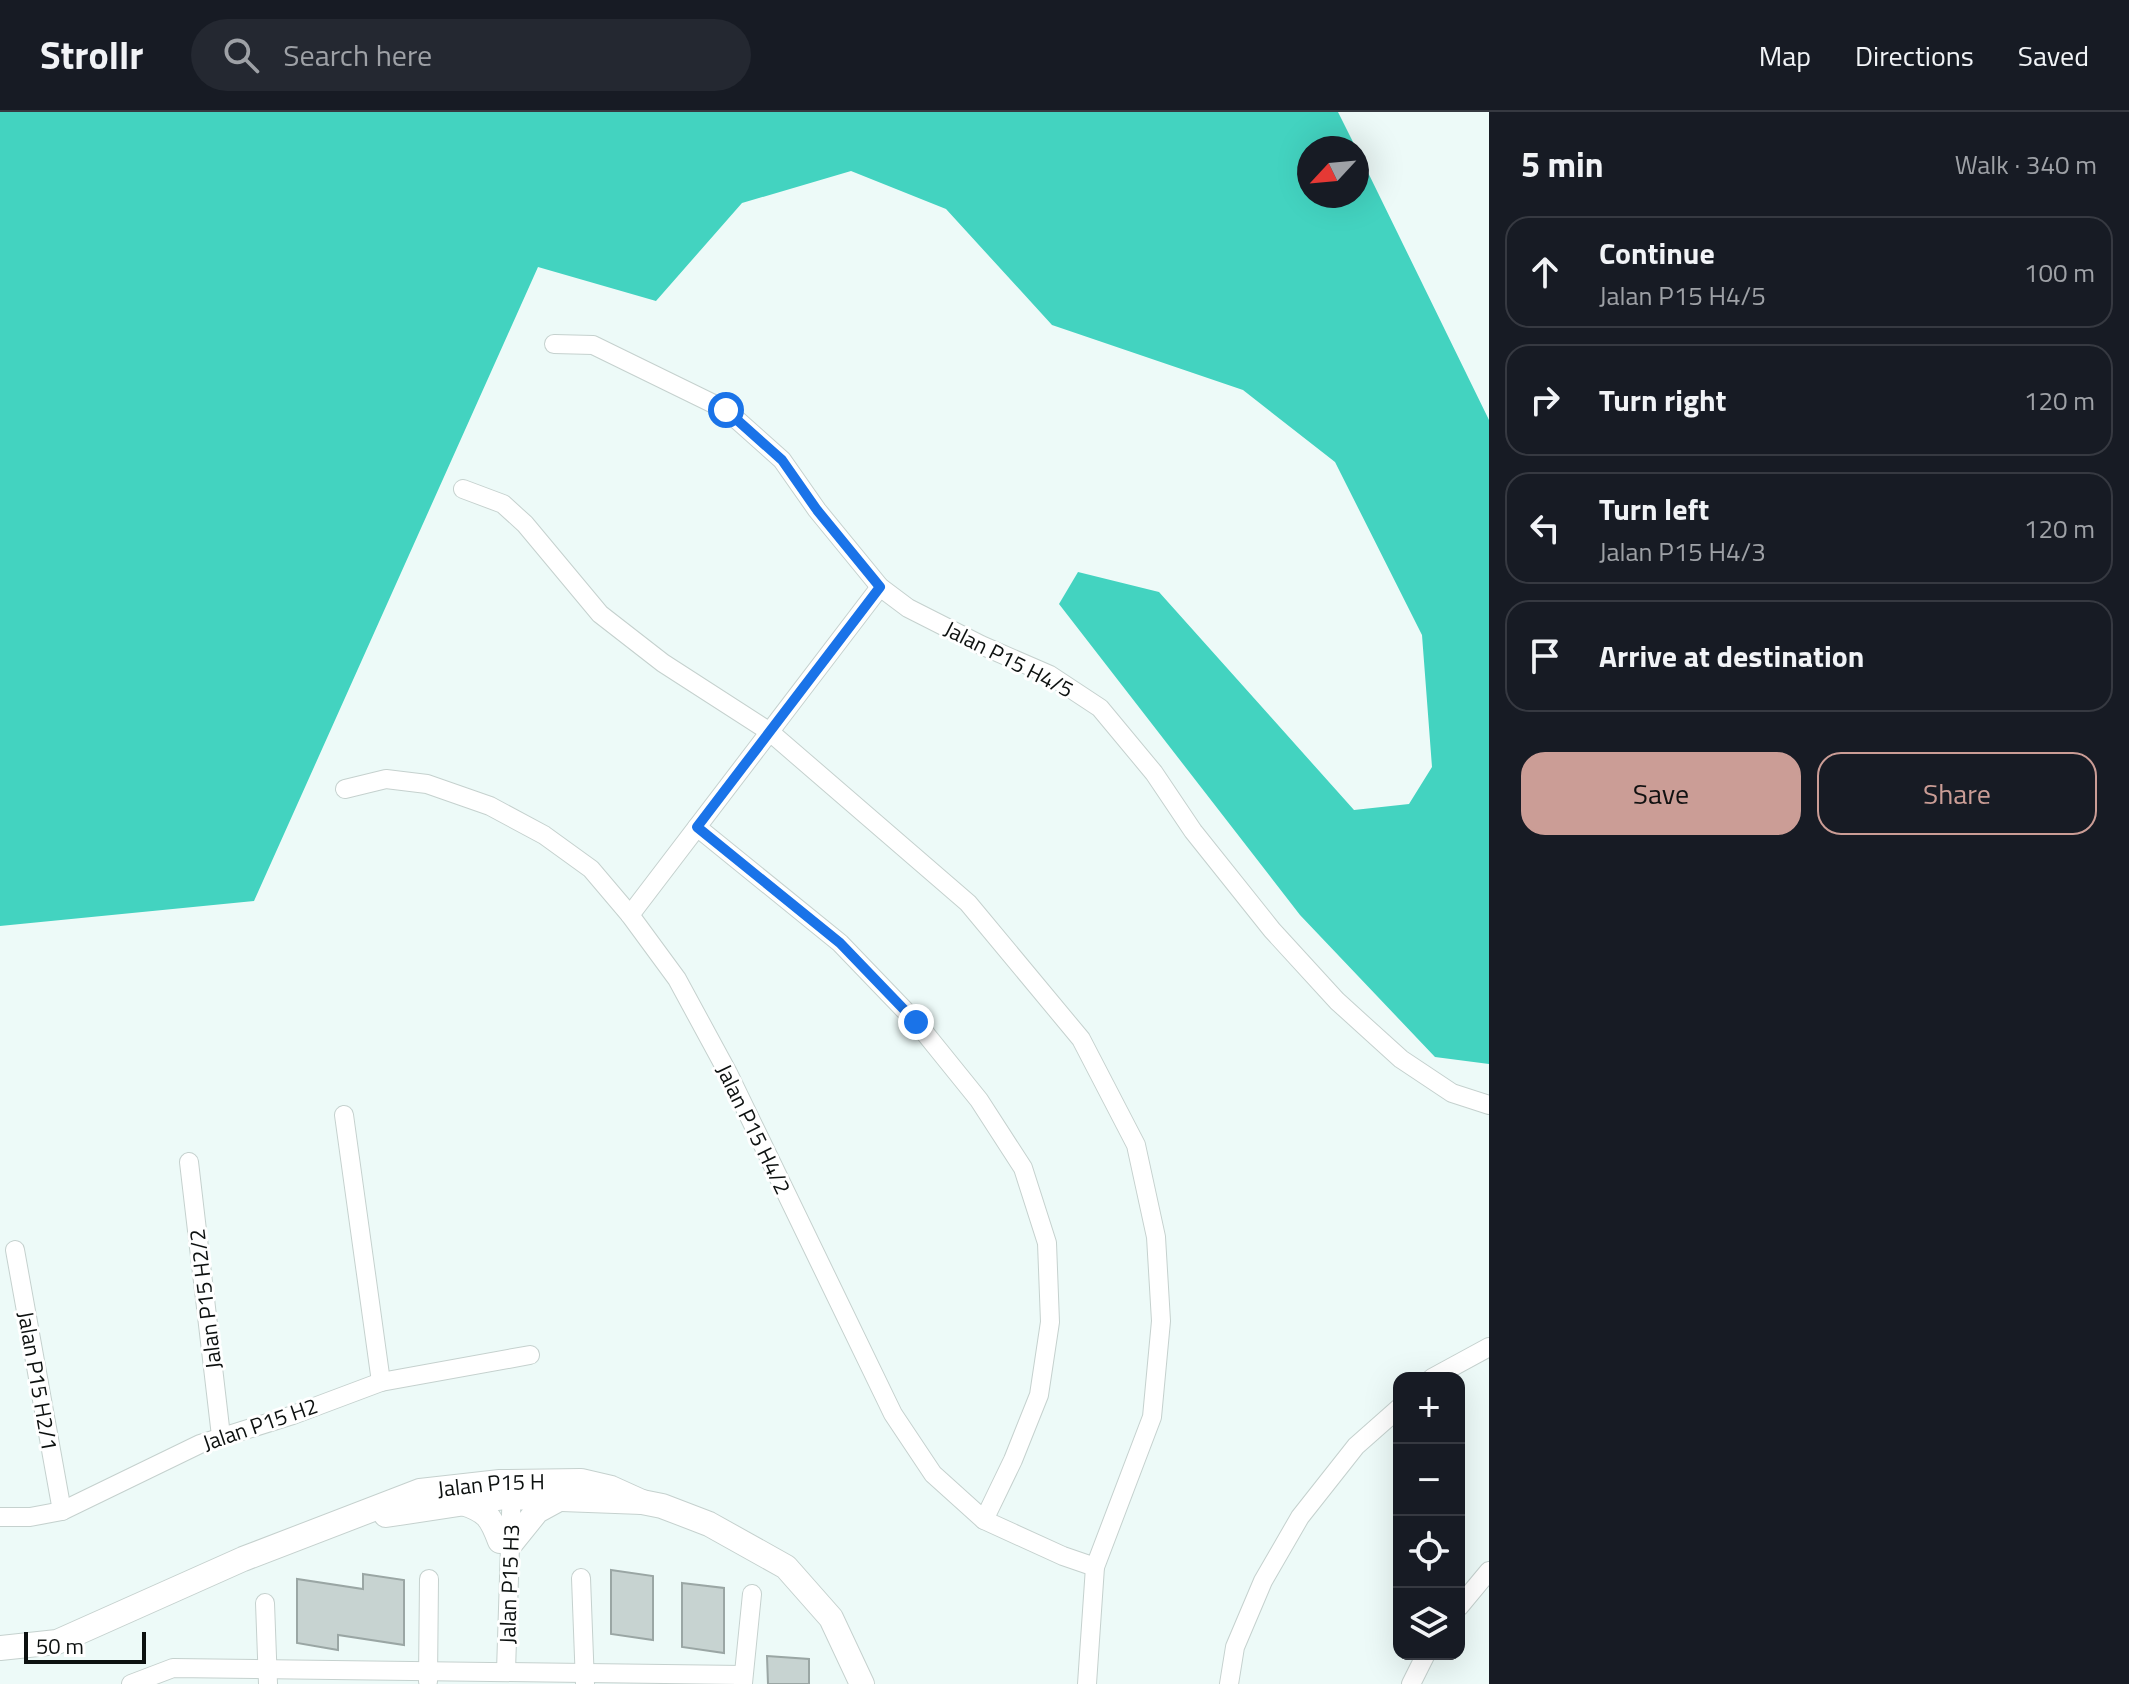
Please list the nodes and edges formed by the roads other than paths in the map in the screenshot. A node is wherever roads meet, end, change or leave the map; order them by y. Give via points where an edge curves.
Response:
1 (554, 344) dead end
2 (463, 489) dead end
3 (880, 587) junction
4 (770, 732) junction
5 (345, 789) dead end
6 (697, 827) junction
7 (630, 915) junction
8 (1489, 1105) edge
9 (344, 1115) dead end
10 (189, 1162) dead end
11 (15, 1250) dead end
12 (1489, 1347) edge
13 (530, 1355) dead end
14 (1443, 1372) edge
15 (381, 1382) junction
16 (1393, 1413) edge
17 (221, 1436) junction
18 (506, 1489) junction
19 (559, 1499) junction
20 (642, 1502) junction
21 (463, 1503) junction
22 (62, 1511) junction
23 (0, 1517) edge
24 (984, 1520) junction
25 (344, 1521) junction
26 (506, 1541) junction
27 (1095, 1567) junction
28 (1489, 1571) edge
29 (581, 1578) dead end
30 (429, 1579) dead end
31 (752, 1594) dead end
32 (1465, 1600) edge
33 (265, 1603) dead end
34 (831, 1618) junction
35 (99, 1624) junction
36 (0, 1634) edge
37 (0, 1648) edge
38 (1423, 1660) edge
39 (501, 1671) junction
40 (268, 1677) edge
41 (428, 1678) edge
42 (585, 1679) edge
43 (743, 1679) edge
44 (131, 1684) edge
45 (853, 1684) edge
46 (862, 1684) edge
47 (1087, 1684) edge
48 (1229, 1684) edge
49 (1411, 1684) edge

1 - 3 street, Jalan P15 H4/5 via 593,345 726,410 782,460
2 - 4 street via 503,504 600,614 663,663
3 - 4 street
3 - 8 street, Jalan P15 H4/5 via 908,608 1050,675 1100,708 1272,930 1337,1001 1401,1059 1452,1093
4 - 6 street
4 - 27 street via 968,903 1081,1039 1136,1145 1156,1237 1161,1321 1155,1389 1152,1417
5 - 7 street, Jalan P15 H4/2 via 386,779 427,784 490,806 591,869
6 - 7 street
6 - 24 street via 840,943 916,1022 979,1100 1023,1168 1047,1243 1050,1322 1039,1395
7 - 24 street, Jalan P15 H4/2 via 677,979 728,1073 893,1414 933,1474
9 - 15 street
10 - 17 street, Jalan P15 H2/2
11 - 22 street, Jalan P15 H2/1
12 - 14 street
13 - 15 street, Jalan P15 H2
15 - 17 street, Jalan P15 H2
16 - 48 street via 1356,1446 1300,1517 1263,1581 1235,1647
17 - 22 street, Jalan P15 H2
18 - 19 street, Jalan P15 H
18 - 20 street, Jalan P15 H via 581,1481
18 - 21 street, Jalan P15 H
18 - 25 street, Jalan P15 H via 420,1491
18 - 26 street, Jalan P15 H3
19 - 20 street, Jalan P15 H
19 - 26 street via 537,1511
20 - 34 street, Jalan P15 H via 709,1524 786,1567
21 - 25 street, Jalan P15 H
21 - 26 street via 483,1510
22 - 23 street, Jalan P15 H2
24 - 27 street, Jalan P15 H4/2
25 - 35 street, Jalan P15 H via 230,1564
26 - 39 street, Jalan P15 H3
27 - 47 street
28 - 32 street
29 - 42 street
30 - 41 street
31 - 43 street
33 - 40 street
34 - 45 street, Jalan P15 H
34 - 46 street, Jalan P15 H
35 - 36 street, Jalan P15 H
35 - 37 street, Jalan P15 H via 57,1642
38 - 49 street
39 - 41 street, Jalan P15 H3
39 - 42 street, Jalan P15 H3
40 - 41 street, Jalan P15 H3
40 - 44 street, Jalan P15 H3 via 173,1668
42 - 43 street, Jalan P15 H3

